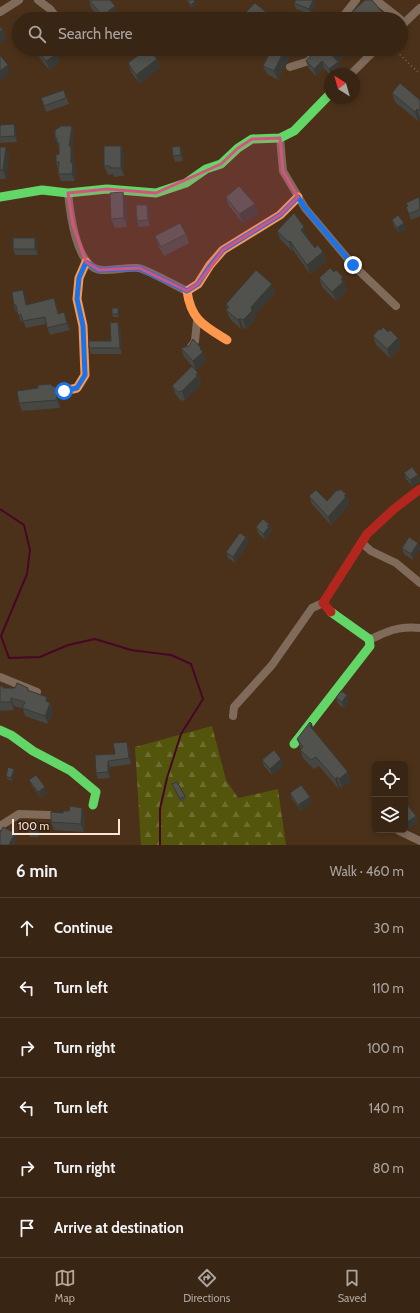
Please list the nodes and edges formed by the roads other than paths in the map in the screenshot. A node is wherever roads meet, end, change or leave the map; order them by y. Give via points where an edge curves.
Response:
1 (19, 0) edge
2 (38, 0) edge
3 (356, 0) edge
4 (376, 0) edge
5 (420, 8) edge
6 (0, 12) edge
7 (52, 12) edge
8 (347, 12) edge
9 (390, 12) edge
10 (408, 17) edge
11 (313, 56) edge
12 (369, 56) edge
13 (290, 67) dead end
14 (356, 68) edge
15 (324, 100) edge
16 (280, 138) junction
17 (68, 192) junction
18 (0, 196) edge
19 (298, 197) junction
20 (86, 262) junction
21 (187, 291) junction
22 (396, 306) dead end
23 (197, 321) junction
24 (227, 340) dead end
25 (189, 350) edge
26 (64, 391) dead end
27 (420, 489) edge
28 (362, 543) junction
29 (420, 583) edge
30 (323, 603) junction
31 (420, 628) edge
32 (369, 639) junction
33 (0, 677) edge
34 (37, 692) edge
35 (233, 716) dead end
36 (0, 730) edge
37 (294, 744) dead end
38 (93, 805) dead end
39 (49, 815) edge
40 (0, 826) edge
41 (403, 833) edge
42 (420, 841) edge

1 - 6 street
2 - 7 street
3 - 8 street
4 - 9 street
5 - 10 street
11 - 13 street via 309,61
12 - 14 street
15 - 16 street via 294,131
16 - 17 street via 252,139 221,164 206,169 186,182 156,193 107,189
16 - 19 street via 283,171
17 - 18 street via 42,190
17 - 20 street via 72,225
19 - 21 street via 280,215 223,250 198,284
19 - 22 street via 353,265
20 - 21 street via 99,270 139,268
20 - 26 street via 79,278 77,299 83,326 85,375 77,388
21 - 23 street via 188,306
23 - 24 street
23 - 25 street via 195,341
27 - 28 street via 394,509
28 - 29 street via 371,551 396,563
28 - 30 street
30 - 32 street via 326,609
30 - 35 street via 312,608 272,665 234,707
31 - 32 street via 409,627 388,631
32 - 37 street via 370,646
33 - 34 street
36 - 38 street via 71,771 96,792
39 - 40 street via 19,814
41 - 42 street

